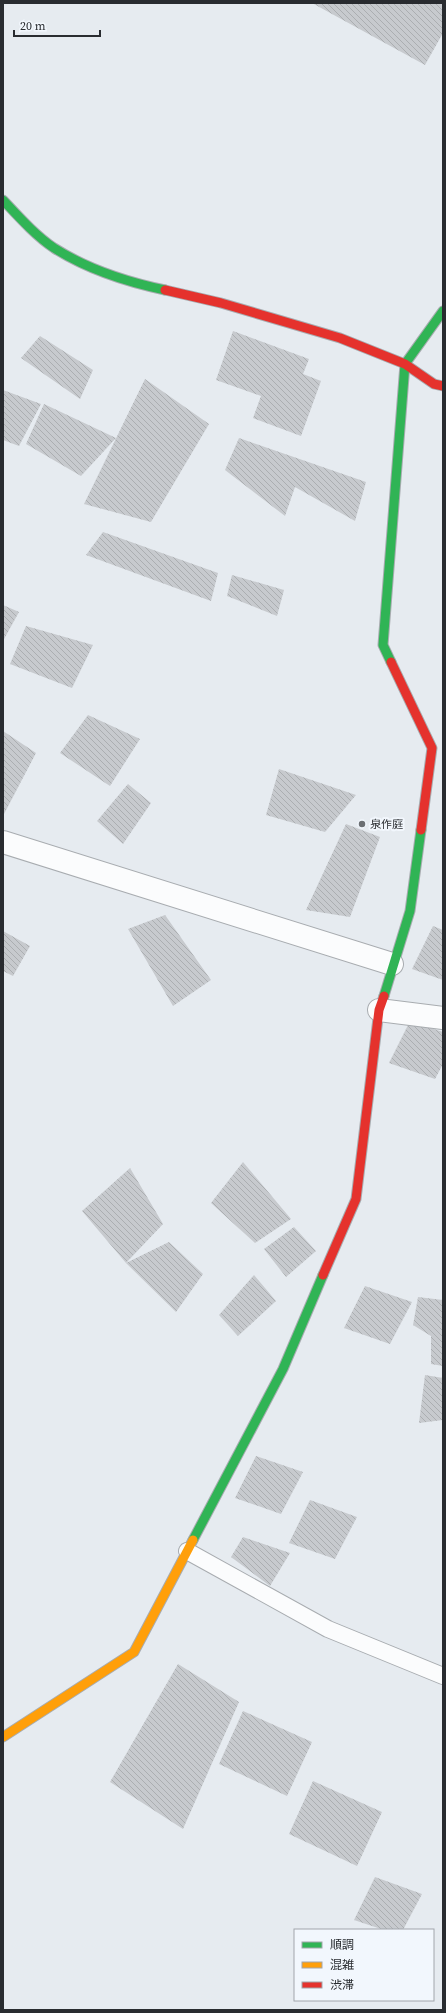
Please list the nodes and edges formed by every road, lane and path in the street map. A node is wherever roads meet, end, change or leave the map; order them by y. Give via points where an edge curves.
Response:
1 (3, 200) edge
2 (443, 311) edge
3 (405, 364) junction
4 (443, 386) edge
5 (3, 842) edge
6 (392, 964) junction
7 (379, 1010) junction
8 (443, 1018) edge
9 (187, 1551) junction
10 (443, 1676) edge
11 (3, 1737) edge

1 - 3 street via 53,247 80,263 146,286 221,303 340,338
2 - 3 street
3 - 4 street via 434,384
3 - 6 street via 383,645 432,748 410,911
5 - 6 street
6 - 7 street
7 - 8 street
7 - 9 street via 356,1198 283,1369
9 - 10 lane via 328,1629
9 - 11 street via 134,1652

